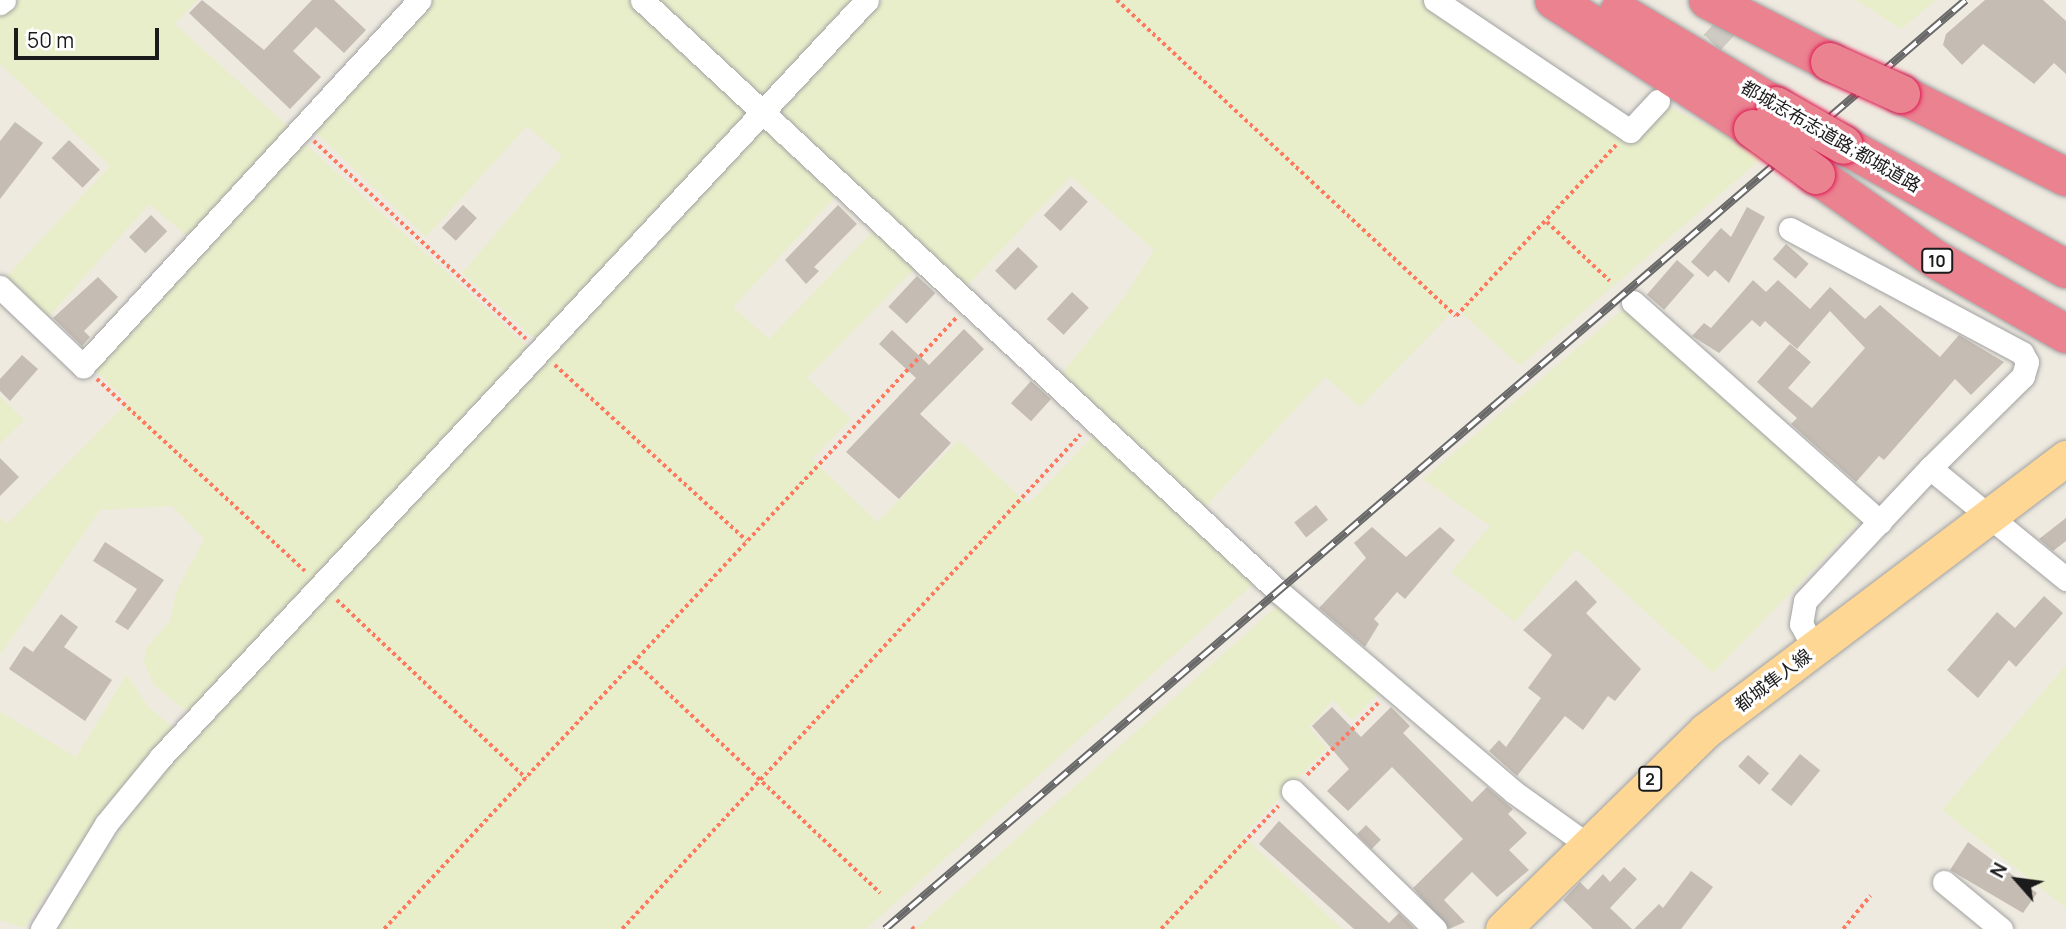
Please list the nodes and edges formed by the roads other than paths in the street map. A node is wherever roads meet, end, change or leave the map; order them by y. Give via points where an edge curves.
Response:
1 (419, 0) edge
2 (642, 0) edge
3 (867, 0) edge
4 (1435, 0) edge
5 (1554, 0) edge
6 (1598, 0) edge
7 (1708, 0) edge
8 (1658, 101) dead end
9 (763, 113) junction
10 (1765, 118) junction
11 (2066, 177) edge
12 (1790, 229) dead end
13 (2066, 269) edge
14 (0, 287) edge
15 (1633, 302) dead end
16 (2066, 334) edge
17 (2066, 458) edge
18 (1930, 468) junction
19 (1993, 517) junction
20 (1880, 522) junction
21 (2066, 579) edge
22 (1814, 648) junction
23 (1293, 790) road end
24 (1585, 844) junction
25 (1944, 882) dead end
26 (42, 929) edge
27 (1436, 929) edge
28 (1503, 929) edge
29 (2001, 929) edge

1 - 14 street via 83,366
2 - 9 street
3 - 9 street
4 - 8 street via 1630,131
5 - 10 highway, 10
6 - 10 highway, 都城志布志道路;都城道路 / 10
7 - 11 highway, bridge
9 - 24 street via 1391,689
9 - 26 street via 161,757 107,824
10 - 13 highway, 都城志布志道路;都城道路 / 10, bridge via 1844,145
10 - 16 highway, 10, bridge via 1816,175 1946,266
12 - 18 street via 2022,353 2027,362 2023,376
15 - 20 street
17 - 19 main road, 都城隼人線 / 2
18 - 19 street
18 - 20 street
19 - 21 street
19 - 22 main road, 都城隼人線 / 2
20 - 22 street via 1805,600 1801,624
22 - 24 main road, 都城隼人線 / 2 via 1705,731
23 - 27 street
24 - 28 main road, 都城隼人線 / 2
25 - 29 street

